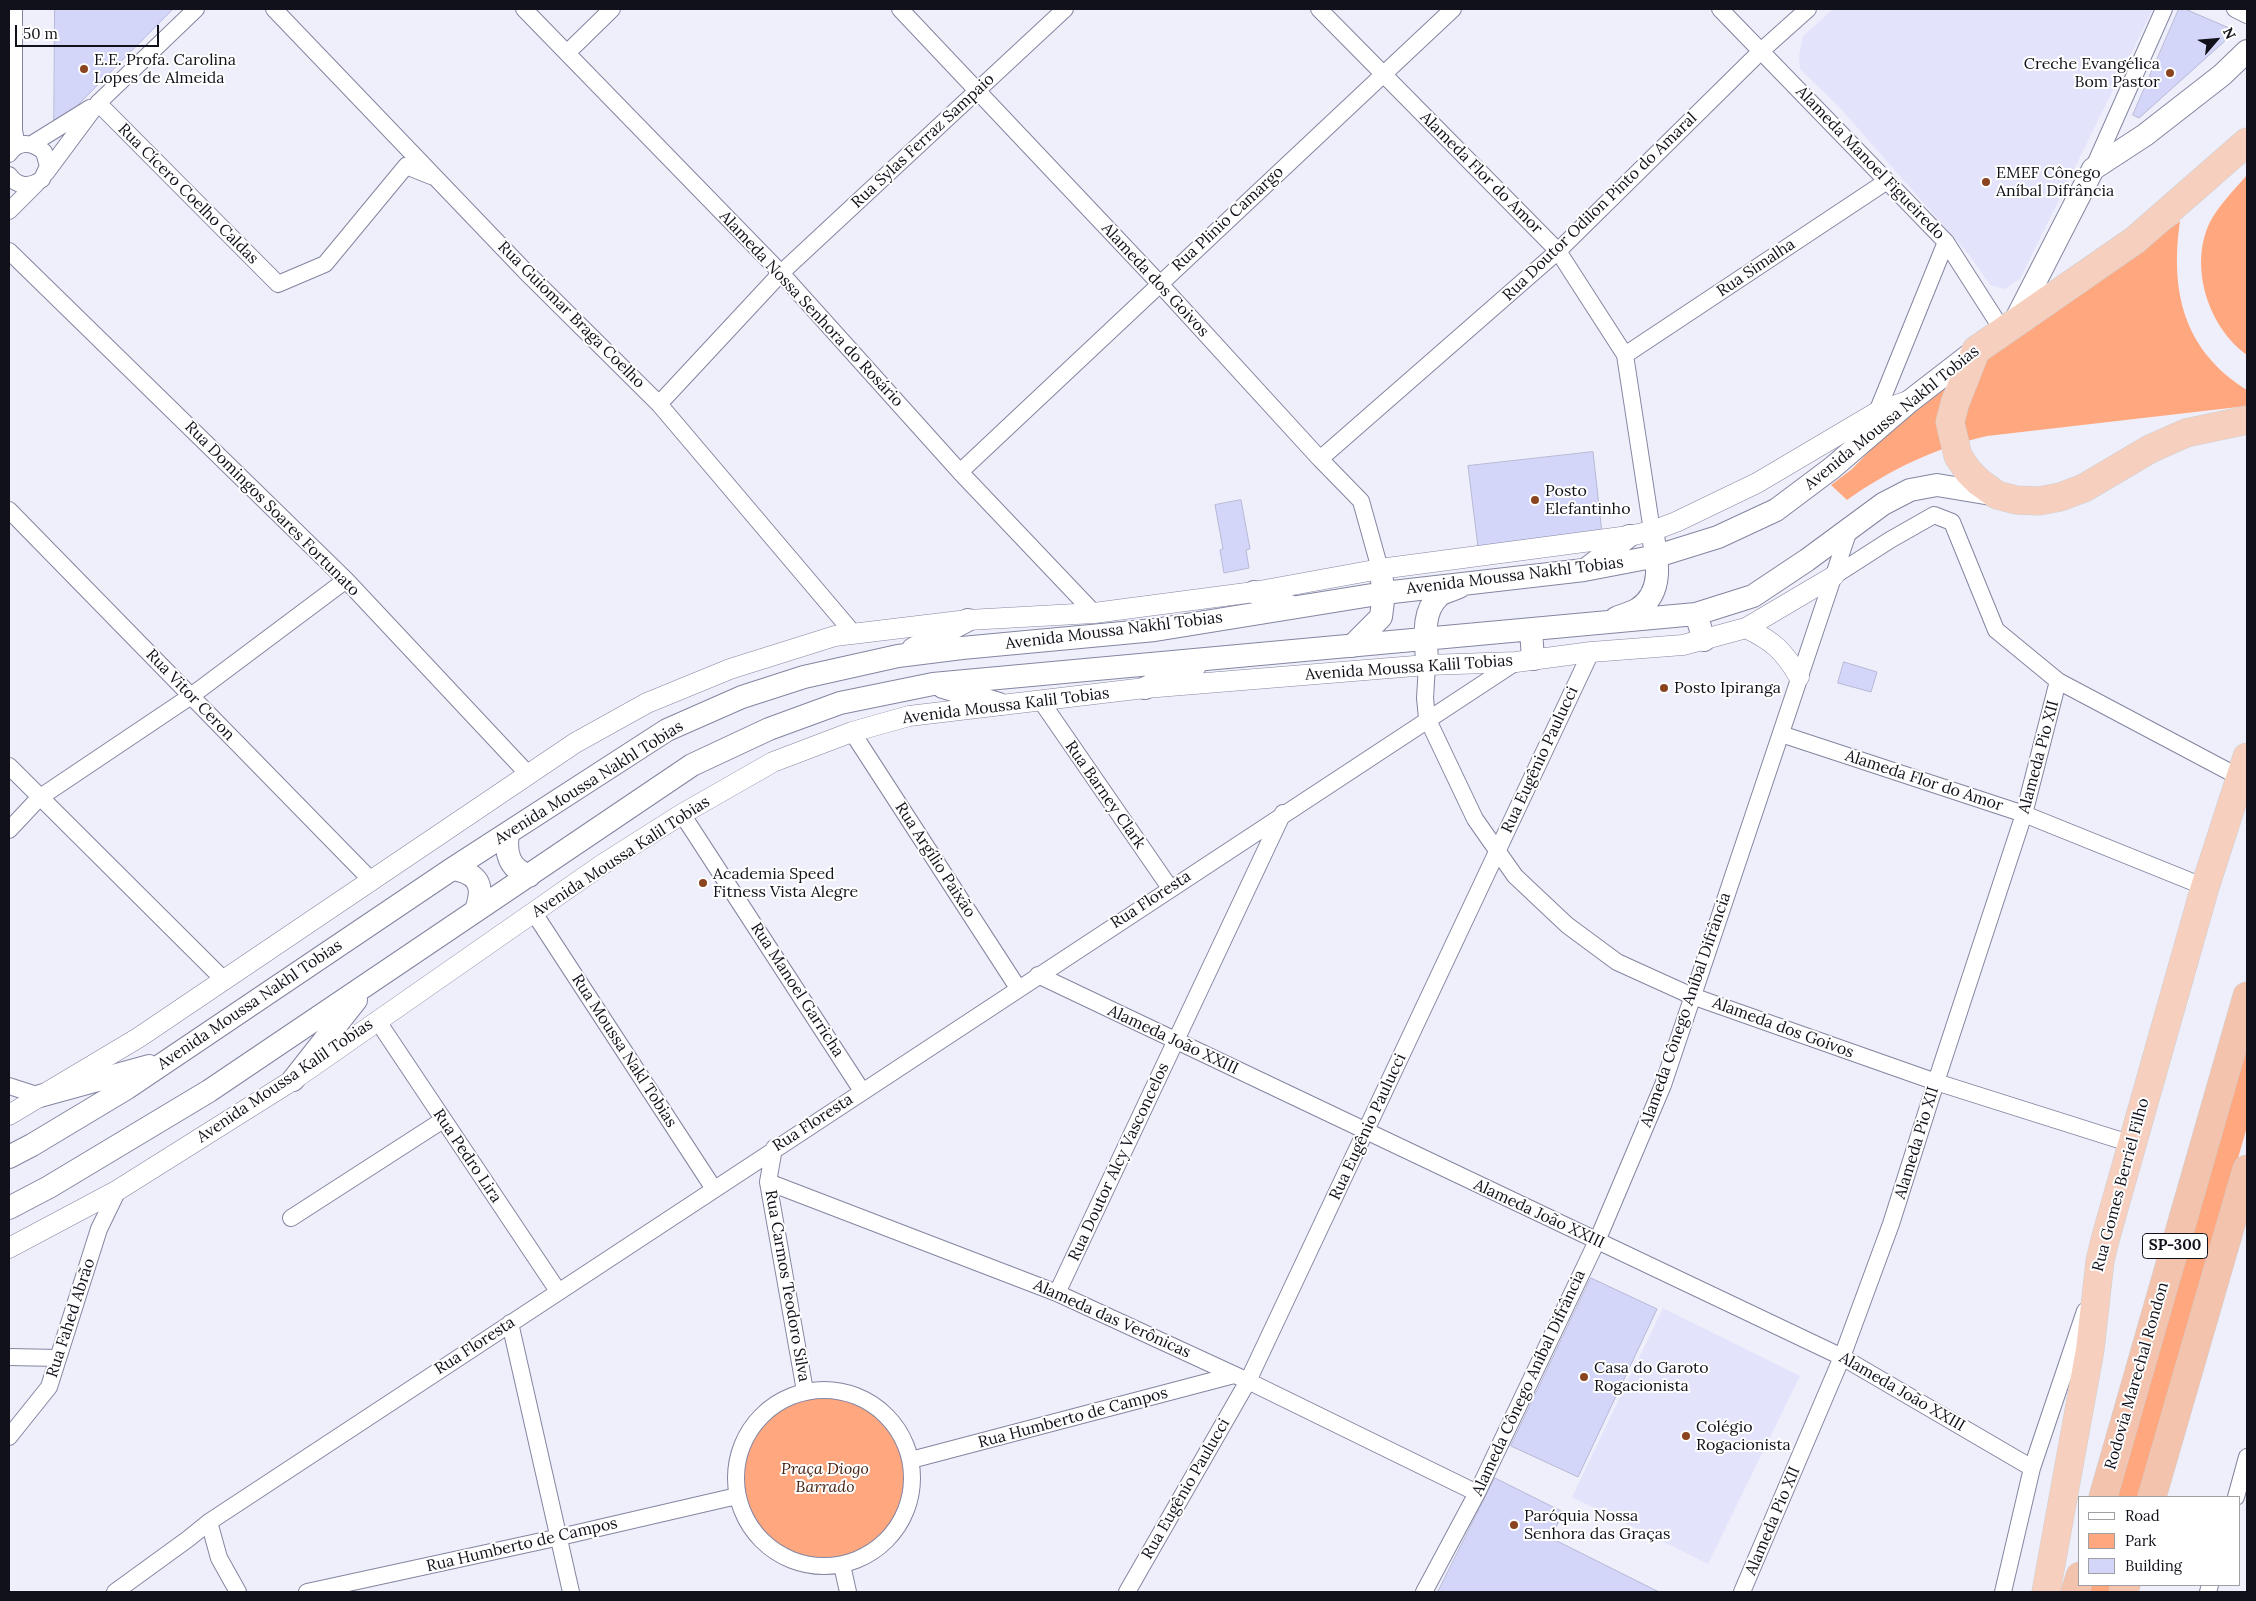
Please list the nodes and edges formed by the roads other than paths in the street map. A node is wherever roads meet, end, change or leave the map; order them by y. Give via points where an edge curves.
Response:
1 (14, 9) edge
2 (196, 9) edge
3 (274, 9) edge
4 (524, 9) edge
5 (612, 9) edge
6 (900, 9) edge
7 (1064, 9) edge
8 (1319, 9) edge
9 (1453, 9) edge
10 (1720, 9) edge
11 (1808, 9) edge
12 (2164, 9) edge
13 (2235, 9) edge
14 (2247, 15) edge
15 (1761, 51) junction
16 (2247, 51) edge
17 (568, 52) junction
18 (1384, 76) junction
19 (978, 90) junction
20 (98, 103) junction
21 (2247, 142) edge
22 (16, 148) edge
23 (2093, 169) junction
24 (9, 177) edge
25 (41, 178) junction
26 (437, 178) junction
27 (1887, 181) junction
28 (9, 211) edge
29 (1946, 242) junction
30 (9, 251) edge
31 (1558, 251) junction
32 (781, 274) junction
33 (1159, 283) junction
34 (2008, 327) junction
35 (1976, 350) junction
36 (1625, 355) junction
37 (1910, 401) junction
38 (659, 404) junction
39 (1877, 412) junction
40 (2247, 420) edge
41 (2219, 426) junction
42 (2247, 440) edge
43 (1320, 459) junction
44 (960, 472) junction
45 (1997, 495) junction
46 (9, 510) edge
47 (1849, 530) junction
48 (1652, 531) junction
49 (1629, 536) junction
50 (1657, 556) junction
51 (1380, 569) junction
52 (1584, 570) junction
53 (1834, 576) junction
54 (346, 580) junction
55 (1472, 582) junction
56 (1254, 592) junction
57 (1384, 593) junction
58 (1293, 608) junction
59 (1094, 613) junction
60 (1696, 614) junction
61 (968, 620) junction
62 (1604, 624) junction
63 (1746, 628) junction
64 (1531, 630) junction
65 (854, 634) junction
66 (1426, 640) junction
67 (1704, 640) junction
68 (1352, 646) junction
69 (1590, 652) junction
70 (898, 656) junction
71 (1209, 659) junction
72 (1524, 660) junction
73 (1427, 665) junction
74 (1799, 677) junction
75 (2058, 681) junction
76 (933, 684) junction
77 (1145, 688) junction
78 (191, 696) junction
79 (1041, 701) junction
80 (999, 704) junction
81 (1427, 718) junction
82 (852, 732) junction
83 (1781, 734) junction
84 (9, 766) edge
85 (2244, 767) edge
86 (528, 774) junction
87 (40, 798) junction
88 (682, 814) junction
89 (1283, 814) junction
90 (2024, 814) junction
91 (9, 830) edge
92 (508, 833) junction
93 (1497, 851) junction
94 (452, 869) junction
95 (529, 876) junction
96 (371, 880) junction
97 (2206, 887) junction
98 (1170, 888) junction
99 (476, 910) junction
100 (534, 913) junction
101 (1038, 975) junction
102 (224, 980) junction
103 (369, 984) junction
104 (1018, 988) junction
105 (1692, 996) junction
106 (2247, 996) edge
107 (376, 1020) junction
108 (1176, 1041) junction
109 (169, 1061) junction
110 (293, 1080) junction
111 (1936, 1082) junction
112 (9, 1086) edge
113 (862, 1091) junction
114 (40, 1096) junction
115 (9, 1115) edge
116 (443, 1120) junction
117 (1366, 1132) junction
118 (2132, 1144) junction
119 (774, 1148) junction
120 (9, 1157) edge
121 (2247, 1169) edge
122 (768, 1182) junction
123 (714, 1189) junction
124 (118, 1190) junction
125 (9, 1208) edge
126 (291, 1218) dead end
127 (2247, 1222) edge
128 (1597, 1241) junction
129 (9, 1248) edge
130 (2100, 1261) junction
131 (558, 1291) junction
132 (1057, 1293) junction
133 (510, 1323) junction
134 (9, 1357) edge
135 (1842, 1357) junction
136 (58, 1358) junction
137 (2192, 1362) junction
138 (1241, 1378) junction
139 (805, 1391) junction
140 (9, 1437) edge
141 (2247, 1457) edge
142 (911, 1460) junction
143 (2032, 1468) junction
144 (1477, 1493) junction
145 (737, 1496) junction
146 (2102, 1496) edge
147 (2152, 1496) edge
148 (2240, 1496) edge
149 (209, 1522) junction
150 (560, 1537) junction
151 (842, 1565) junction
152 (115, 1592) edge
153 (238, 1592) edge
154 (307, 1592) edge
155 (571, 1592) edge
156 (848, 1592) edge
157 (1127, 1592) edge
158 (1424, 1592) edge
159 (1742, 1592) edge
160 (2003, 1592) edge
161 (2046, 1592) edge

1 - 22 street
2 - 20 street
3 - 26 street, Rua Guiomar Braga Coelho
4 - 17 street, Alameda Nossa Senhora do Rosário
5 - 17 street
6 - 19 street, Alameda dos Goivos
7 - 19 street, Rua Sylas Ferraz Sampaio
8 - 18 street, Alameda Flor do Amor
9 - 18 street, Rua Plinio Camargo
10 - 15 street, Alameda Manoel Figueiredo
11 - 15 street, Rua Doutor Odilon Pinto do Amaral
12 - 23 street
13 - 14 street
15 - 27 street, Alameda Manoel Figueiredo
15 - 31 street, Rua Doutor Odilon Pinto do Amaral
16 - 23 main road via 2222,75 2145,135
17 - 32 street, Alameda Nossa Senhora do Rosário
18 - 31 street, Alameda Flor do Amor
18 - 33 street, Rua Plinio Camargo
19 - 32 street, Rua Sylas Ferraz Sampaio
19 - 33 street, Alameda dos Goivos
20 - 22 street
20 - 25 street
20 - 26 street, Rua Cícero Coelho Caldas via 278,284 325,264 406,166
21 - 34 highway, Avenida Moussa Nakhl Tobias via 2135,240
22 - 25 street via 44,152 48,166
23 - 34 main road
24 - 25 street via 22,185
25 - 28 street
26 - 38 street, Rua Guiomar Braga Coelho
27 - 29 street, Alameda Manoel Figueiredo
27 - 36 street, Rua Simalha
29 - 34 street, Alameda Manoel Figueiredo
29 - 39 street
30 - 54 street, Rua Domingos Soares Fortunato
31 - 36 street, Alameda Flor do Amor
31 - 43 street, Rua Doutor Odilon Pinto do Amaral
32 - 38 street, Rua Sylas Ferraz Sampaio
32 - 44 street, Alameda Nossa Senhora do Rosário
33 - 43 street, Alameda dos Goivos
33 - 44 street, Rua Plinio Camargo
34 - 35 highway, Avenida Moussa Nakhl Tobias
35 - 37 main road, Avenida Moussa Nakhl Tobias
35 - 45 highway via 1950,422 1958,456 1968,472
36 - 48 street, Alameda Flor do Amor
37 - 39 street
37 - 50 main road, Avenida Moussa Nakhl Tobias via 1832,468 1776,510 1718,537
38 - 65 street, Rua Guiomar Braga Coelho
39 - 48 street via 1757,483
40 - 41 highway, Avenida Moussa Nakhl Tobias
41 - 42 highway
41 - 45 highway, Avenida Moussa Nakhl Tobias via 2186,433 2150,449 2084,488 2060,497 2038,501
43 - 51 street, Alameda dos Goivos via 1361,501
44 - 59 street, Alameda Nossa Senhora do Rosário
45 - 47 main road, Avenida Moussa Nakhl Tobias via 1937,485 1910,490 1883,504
46 - 78 street, Rua Vitor Ceron
47 - 53 street, Alameda Cônego Aníbal Difrância
47 - 60 main road, Avenida Moussa Nakhl Tobias via 1753,596
48 - 49 street
48 - 50 main road
49 - 51 street
49 - 52 main road
50 - 52 main road, Avenida Moussa Nakhl Tobias
50 - 62 main road via 1654,594 1638,609
51 - 56 street
51 - 57 main road
52 - 55 main road, Avenida Moussa Nakhl Tobias
53 - 63 street, Avenida Moussa Kalil Tobias
53 - 74 street, Alameda Cônego Aníbal Difrância
53 - 75 street via 1934,515 1952,522 1996,630
54 - 78 street
54 - 86 street, Rua Domingos Soares Fortunato
55 - 57 main road, Avenida Moussa Nakhl Tobias
55 - 66 main road via 1438,596 1427,616
56 - 58 main road
56 - 59 street
57 - 58 main road, Avenida Moussa Nakhl Tobias
57 - 68 main road via 1381,617
58 - 70 main road, Avenida Moussa Nakhl Tobias via 1155,630
59 - 61 street
60 - 62 main road, Avenida Moussa Nakhl Tobias
60 - 67 main road
61 - 65 street
61 - 70 main road
62 - 64 main road, Avenida Moussa Nakhl Tobias
63 - 67 street, Avenida Moussa Kalil Tobias
63 - 74 street via 1764,636 1787,656
64 - 66 main road, Avenida Moussa Nakhl Tobias
64 - 72 main road
65 - 86 street via 835,636 730,668 647,703 574,743
66 - 68 main road, Avenida Moussa Nakhl Tobias
66 - 73 main road
67 - 69 street, Avenida Moussa Kalil Tobias via 1683,645
68 - 71 main road, Avenida Moussa Nakhl Tobias
69 - 72 street, Avenida Moussa Kalil Tobias
69 - 93 street, Rua Eugênio Paulucci
70 - 92 main road, Avenida Moussa Nakhl Tobias via 804,676 742,697 667,730
71 - 76 main road, Avenida Moussa Nakhl Tobias
71 - 77 main road
72 - 73 street, Avenida Moussa Kalil Tobias
72 - 81 street, Rua Floresta
73 - 77 street, Avenida Moussa Kalil Tobias
73 - 81 street, Alameda dos Goivos via 1424,698
74 - 83 street, Alameda Cônego Aníbal Difrância
75 - 85 street
75 - 90 street, Alameda Pio XII
76 - 80 main road
76 - 95 main road, Avenida Moussa Nakhl Tobias via 840,703 769,729 692,765
77 - 79 street, Avenida Moussa Kalil Tobias
78 - 87 street
78 - 96 street, Rua Vitor Ceron
79 - 80 street, Avenida Moussa Kalil Tobias
79 - 98 street, Rua Barney Clark
80 - 82 street, Avenida Moussa Kalil Tobias via 909,716
81 - 89 street, Rua Floresta
81 - 93 street, Alameda dos Goivos via 1475,819
82 - 88 street, Avenida Moussa Kalil Tobias via 773,762
82 - 104 street, Rua Argílio Paixão
83 - 90 street, Alameda Flor do Amor
83 - 105 street, Alameda Cônego Aníbal Difrância
84 - 87 street
85 - 97 highway, Rua Gomes Berriel Filho
86 - 96 street
87 - 91 street
87 - 102 street
88 - 100 street, Avenida Moussa Kalil Tobias
88 - 113 street, Rua Manoel Garricha
89 - 98 street, Rua Floresta
89 - 108 street, Rua Doutor Alcy Vasconcelos
90 - 97 street, Alameda Flor do Amor
90 - 111 street, Alameda Pio XII
92 - 94 main road, Avenida Moussa Nakhl Tobias
92 - 95 main road via 506,852 511,864
93 - 105 street, Alameda dos Goivos via 1515,876 1567,925 1617,962
93 - 117 street, Rua Eugênio Paulucci
94 - 99 main road via 466,871 480,885 481,897
94 - 109 main road, Avenida Moussa Nakhl Tobias
95 - 99 main road, Avenida Moussa Nakhl Tobias
96 - 102 street
97 - 118 highway, Rua Gomes Berriel Filho
98 - 101 street, Rua Floresta
99 - 103 main road, Avenida Moussa Nakhl Tobias
100 - 107 street, Avenida Moussa Kalil Tobias
100 - 123 street, Rua Moussa Nakl Tobias
101 - 104 street, Rua Floresta
101 - 108 street, Alameda João XXIII
102 - 114 street via 138,1038
103 - 110 main road
103 - 125 main road, Avenida Moussa Nakhl Tobias via 209,1091
104 - 113 street, Rua Floresta
105 - 111 street, Alameda dos Goivos
105 - 128 street, Alameda Cônego Aníbal Difrância via 1663,1085
106 - 146 highway, Rodovia Marechal Rondon / SP-300
107 - 110 street, Avenida Moussa Kalil Tobias
107 - 116 street, Rua Pedro Lira
108 - 117 street, Alameda João XXIII
108 - 132 street, Rua Doutor Alcy Vasconcelos
109 - 114 main road
109 - 120 main road, Avenida Moussa Nakhl Tobias
110 - 124 street, Avenida Moussa Kalil Tobias
111 - 118 street, Alameda dos Goivos
111 - 135 street, Alameda Pio XII via 1891,1224
112 - 114 street
113 - 119 street, Rua Floresta
114 - 115 street
116 - 126 street
116 - 131 street, Rua Pedro Lira
117 - 128 street, Alameda João XXIII
117 - 138 street, Rua Eugênio Paulucci
118 - 130 highway, Rua Gomes Berriel Filho
119 - 122 street
119 - 123 street, Rua Floresta
121 - 137 highway, SP-300
122 - 132 street, Alameda das Verônicas
122 - 139 street, Rua Carmos Teodoro Silva
123 - 131 street, Rua Floresta
124 - 129 street, Avenida Moussa Kalil Tobias
124 - 136 street, Rua Fahed Abrão via 99,1229
127 - 137 highway
128 - 135 street, Alameda João XXIII
128 - 144 street, Alameda Cônego Aníbal Difrância
130 - 143 street, Rua Gomes Berriel Filho
130 - 161 highway via 2090,1350
131 - 133 street, Rua Floresta
132 - 138 street, Alameda das Verônicas
133 - 149 street, Rua Floresta
133 - 150 street
134 - 136 street
135 - 143 street, Alameda João XXIII
135 - 159 street, Alameda Pio XII
136 - 140 street, Rua Fahed Abrão via 49,1387
137 - 147 highway, SP-300
138 - 142 street, Rua Humberto de Campos
138 - 144 street, Alameda das Verônicas
138 - 157 street, Rua Eugênio Paulucci
139 - 142 street via 833,1389 860,1397 883,1412 901,1434
139 - 145 street via 779,1401 758,1418 743,1441 736,1468
141 - 148 street
142 - 151 street via 912,1488 905,1515 889,1538 868,1555
143 - 160 street, Rua Gomes Berriel Filho
144 - 158 street, Alameda Cônego Aníbal Difrância
145 - 150 street, Rua Humberto de Campos
145 - 151 street via 747,1522 764,1543 788,1559 814,1566
149 - 152 street, Rua Floresta
149 - 153 street via 220,1558
150 - 154 street, Rua Humberto de Campos
150 - 155 street
151 - 156 street

